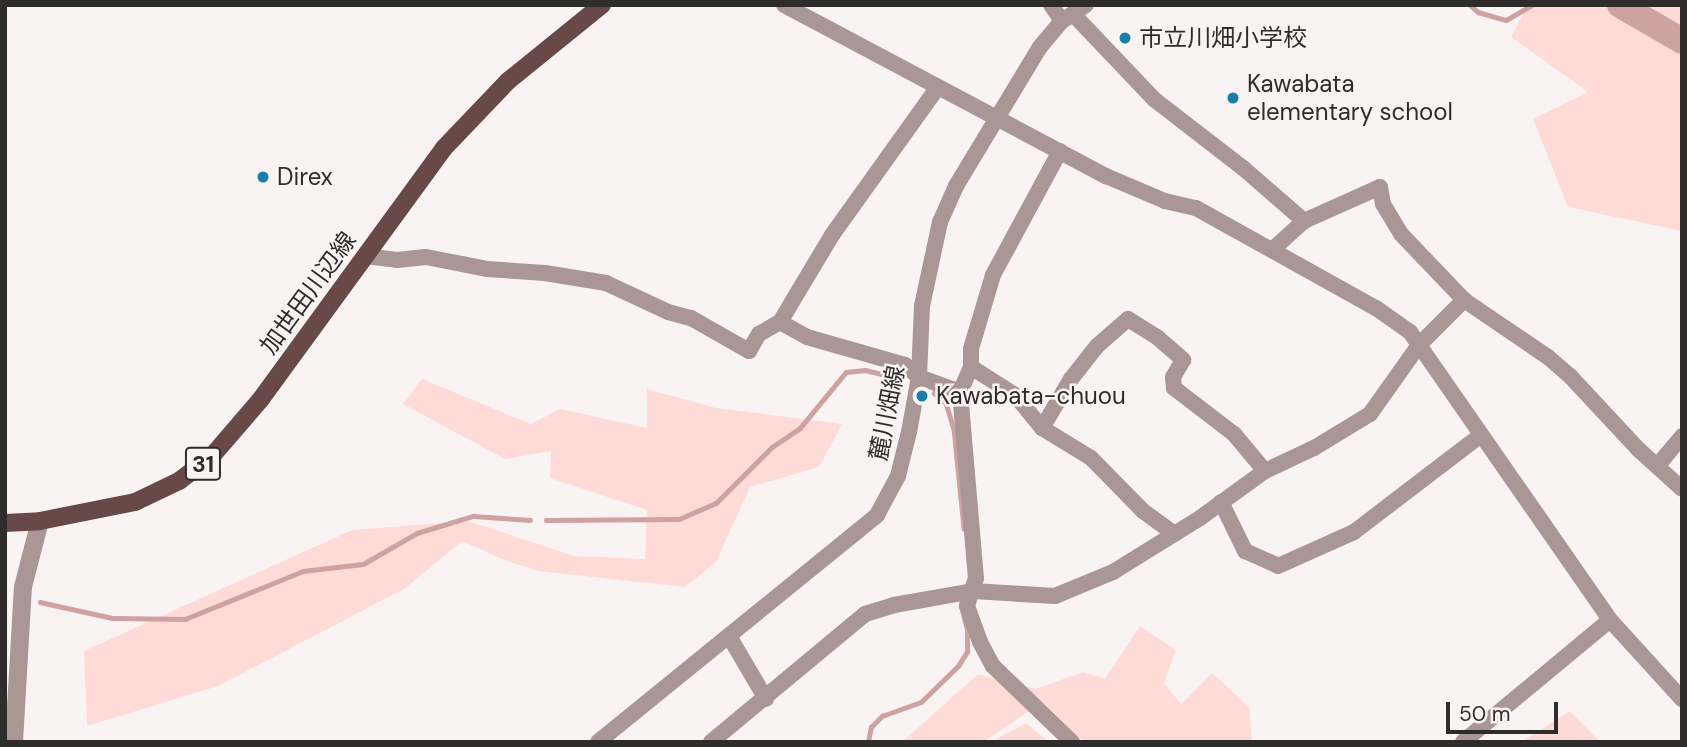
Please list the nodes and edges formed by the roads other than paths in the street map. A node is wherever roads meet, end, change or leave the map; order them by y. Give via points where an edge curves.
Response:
1 (601, 5) edge
2 (784, 5) edge
3 (1051, 5) edge
4 (1073, 13) edge
5 (938, 87) junction
6 (995, 117) junction
7 (1060, 151) junction
8 (1304, 221) junction
9 (1273, 249) junction
10 (365, 256) junction
11 (1464, 300) junction
12 (780, 322) junction
13 (1419, 345) junction
14 (971, 367) junction
15 (919, 377) junction
16 (960, 392) junction
17 (1042, 428) junction
18 (1480, 435) junction
19 (1682, 436) edge
20 (1658, 465) junction
21 (1265, 471) junction
22 (1682, 489) edge
23 (1221, 502) junction
24 (40, 521) junction
25 (8, 523) edge
26 (1175, 534) junction
27 (973, 591) junction
28 (1610, 620) junction
29 (729, 636) junction
30 (766, 699) junction
31 (1682, 699) edge
32 (14, 742) edge
33 (598, 742) edge
34 (711, 742) edge
35 (1072, 742) edge
36 (1463, 742) edge

1 - 10 main road, 加世田川辺線 / 31 via 475,114 444,148
2 - 5 street
3 - 4 street
4 - 6 street, 麓川畑線 via 1040,47
4 - 8 street via 1154,100
5 - 6 street
5 - 12 street via 832,235
6 - 7 street
6 - 15 street, 麓川畑線 via 940,222 922,306
7 - 9 street via 1141,191 1196,208
7 - 14 street via 993,275 971,349
8 - 9 street
8 - 11 street via 1380,187 1383,204 1401,234
9 - 13 street via 1376,308 1410,332
10 - 12 street via 426,257 606,283 691,318 749,351 759,334
10 - 24 main road, 加世田川辺線 / 31 via 239,428 193,472 135,502
11 - 13 street
11 - 20 street via 1548,357
12 - 15 street via 807,337 905,365
13 - 18 street
13 - 21 street via 1370,414
14 - 16 street
14 - 17 street via 1015,395
15 - 16 street
15 - 29 street, 麓川畑線 via 898,476 877,515
16 - 27 street via 976,578
17 - 21 street via 1097,346 1128,319 1183,360 1173,377 1174,388 1234,434
17 - 26 street via 1091,458 1143,511
18 - 23 street via 1354,532 1278,566 1245,551
18 - 28 street
19 - 20 street
20 - 22 street
21 - 23 street
23 - 26 street
24 - 25 main road, 加世田川辺線 / 31
24 - 32 street via 23,587
26 - 27 street via 1113,572 1055,596
27 - 30 street via 865,614
27 - 35 street via 967,606 993,666
28 - 31 street
28 - 36 street
29 - 30 street
29 - 33 street, 麓川畑線
30 - 34 street

